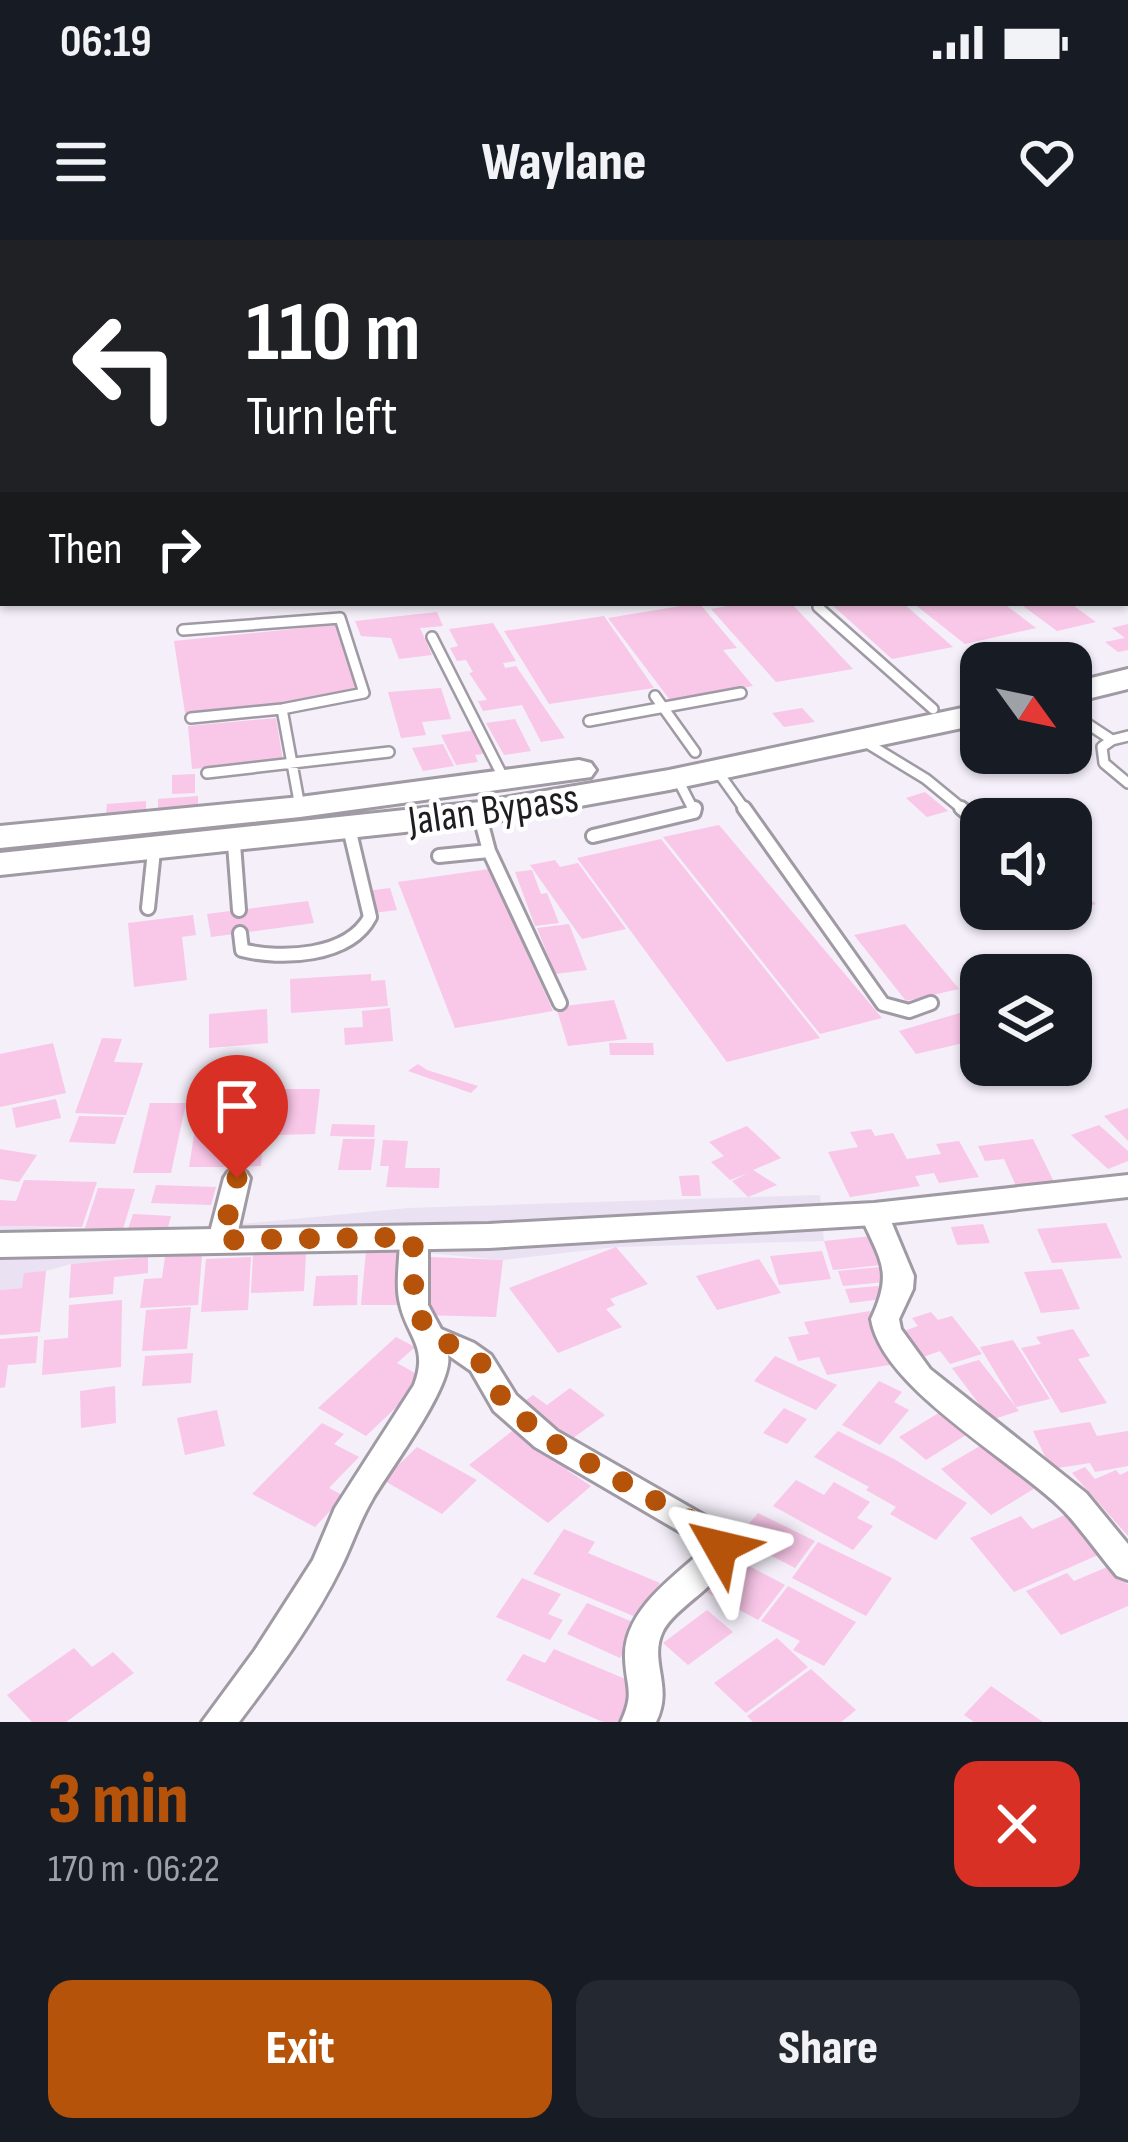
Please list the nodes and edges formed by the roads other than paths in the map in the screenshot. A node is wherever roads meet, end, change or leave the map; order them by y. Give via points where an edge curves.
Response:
1 (818, 607) dead end
2 (183, 630) dead end
3 (432, 637) dead end
4 (1128, 663) edge
5 (1092, 672) edge
6 (1128, 679) edge
7 (1092, 688) edge
8 (740, 693) dead end
9 (655, 696) dead end
10 (960, 703) edge
11 (664, 708) junction
12 (282, 709) junction
13 (933, 709) junction
14 (191, 718) dead end
15 (960, 719) edge
16 (589, 721) dead end
17 (1092, 727) edge
18 (1128, 736) edge
19 (861, 740) junction
20 (1112, 740) junction
21 (389, 752) dead end
22 (295, 763) junction
23 (697, 768) junction
24 (207, 773) dead end
25 (505, 781) junction
26 (1128, 783) edge
27 (300, 806) junction
28 (960, 807) edge
29 (479, 813) junction
30 (350, 828) junction
31 (592, 836) dead end
32 (0, 837) edge
33 (234, 844) junction
34 (154, 851) junction
35 (489, 851) junction
36 (439, 856) dead end
37 (0, 864) edge
38 (148, 908) dead end
39 (239, 910) dead end
40 (241, 933) dead end
41 (560, 1003) dead end
42 (931, 1003) dead end
43 (237, 1178) dead end
44 (1128, 1186) edge
45 (874, 1214) junction
46 (413, 1237) junction
47 (222, 1240) junction
48 (0, 1245) edge
49 (430, 1336) junction
50 (1128, 1567) edge
51 (219, 1722) edge
52 (638, 1722) edge

1 - 13 lane
2 - 12 lane via 343,620 364,693
3 - 25 lane
4 - 5 highway
6 - 7 highway
8 - 11 lane
9 - 11 lane
10 - 13 highway, Jalan Bypass
11 - 16 lane
11 - 23 lane
12 - 14 lane
12 - 22 lane
13 - 23 highway, Jalan Bypass
15 - 19 highway, Jalan Bypass
17 - 20 lane
18 - 20 lane
19 - 23 highway, Jalan Bypass
19 - 28 lane
20 - 26 lane via 1102,747 1104,763
21 - 22 lane
22 - 24 lane
22 - 27 lane
23 - 25 highway, Jalan Bypass
23 - 29 highway, Jalan Bypass
23 - 31 lane via 694,812
23 - 42 lane via 883,1004 909,1011
25 - 27 highway, Jalan Bypass
27 - 32 highway, Jalan Bypass
29 - 30 highway, Jalan Bypass
29 - 35 lane
30 - 33 highway, Jalan Bypass
30 - 40 lane via 370,917 358,938 254,955 242,950
33 - 34 highway, Jalan Bypass
33 - 39 lane
34 - 37 highway, Jalan Bypass
34 - 38 lane
35 - 36 lane
35 - 41 lane
43 - 47 street
44 - 45 street
45 - 46 street
45 - 50 street via 900,1276 887,1331 909,1362 964,1418 1075,1502
46 - 47 street
46 - 49 street via 414,1305
47 - 48 street
49 - 51 street via 436,1367 428,1388 267,1660
49 - 52 street via 481,1363 505,1403 547,1439 717,1538 717,1557 660,1612 644,1640 650,1690

